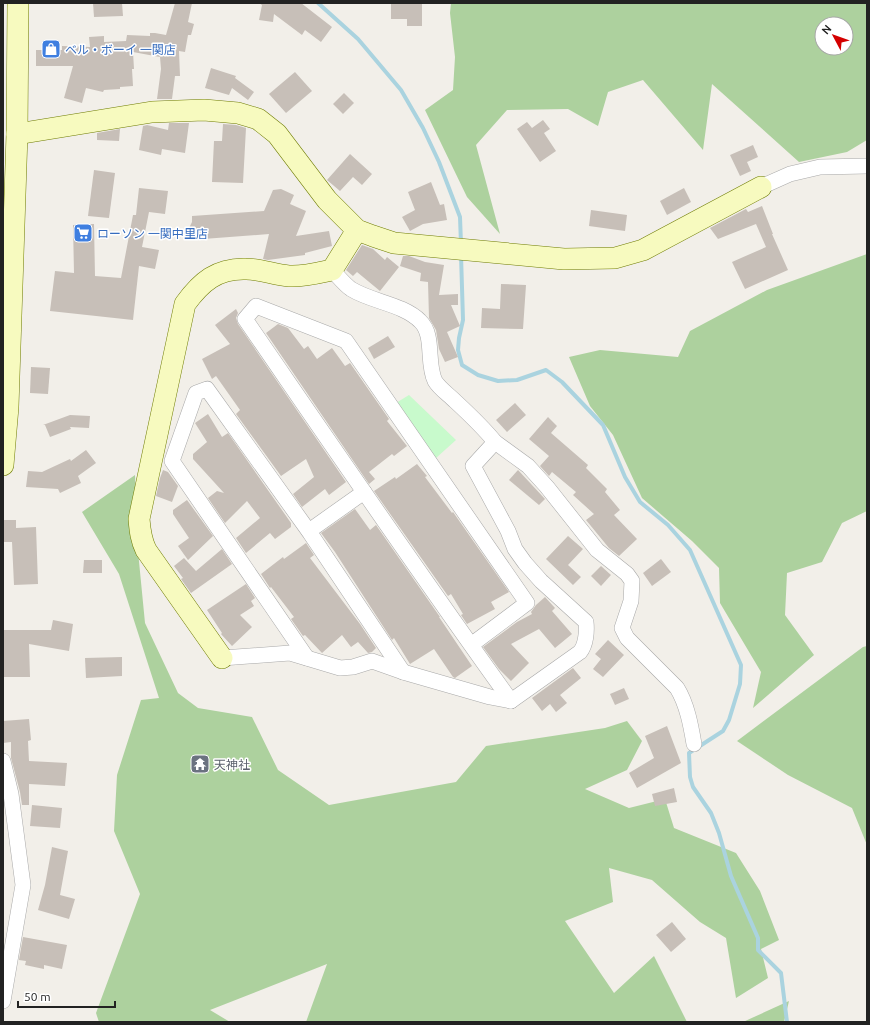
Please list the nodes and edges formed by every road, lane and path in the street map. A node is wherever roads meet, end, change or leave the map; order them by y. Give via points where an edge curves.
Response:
1 (18, 3) edge
2 (17, 134) junction
3 (867, 166) edge
4 (761, 187) joint
5 (356, 230) junction
6 (332, 270) junction
7 (496, 442) junction
8 (3, 465) edge
9 (364, 492) junction
10 (308, 531) junction
11 (471, 645) junction
12 (222, 658) joint
13 (307, 658) junction
14 (403, 672) junction
15 (511, 701) junction
16 (694, 744) dead end
17 (3, 761) edge
18 (4, 992) edge

1 - 2 street
2 - 5 street via 152,112 204,110 238,113 258,119 277,134 327,200
2 - 8 street via 8,407
3 - 4 street via 820,167 790,174
4 - 5 street via 643,250 615,258 564,259 394,242
5 - 6 street
6 - 7 street via 350,288 408,312 421,321 426,331 430,363 436,382
6 - 12 street via 289,276 246,269 224,272 202,283 185,304 140,519 140,530 146,550
7 - 15 street via 473,466 508,530 515,549 541,581 586,622 587,628 580,652
7 - 16 street via 528,466 597,550 632,580 631,601 622,628 627,638 677,688 692,727
9 - 10 street
9 - 11 street
9 - 11 street via 246,319 256,306 346,342 527,603
10 - 13 street via 207,389 196,393 172,461
10 - 14 street
11 - 15 street
12 - 13 street via 290,653
13 - 14 street via 340,668 372,661
14 - 15 street
17 - 18 street via 11,794 22,885

